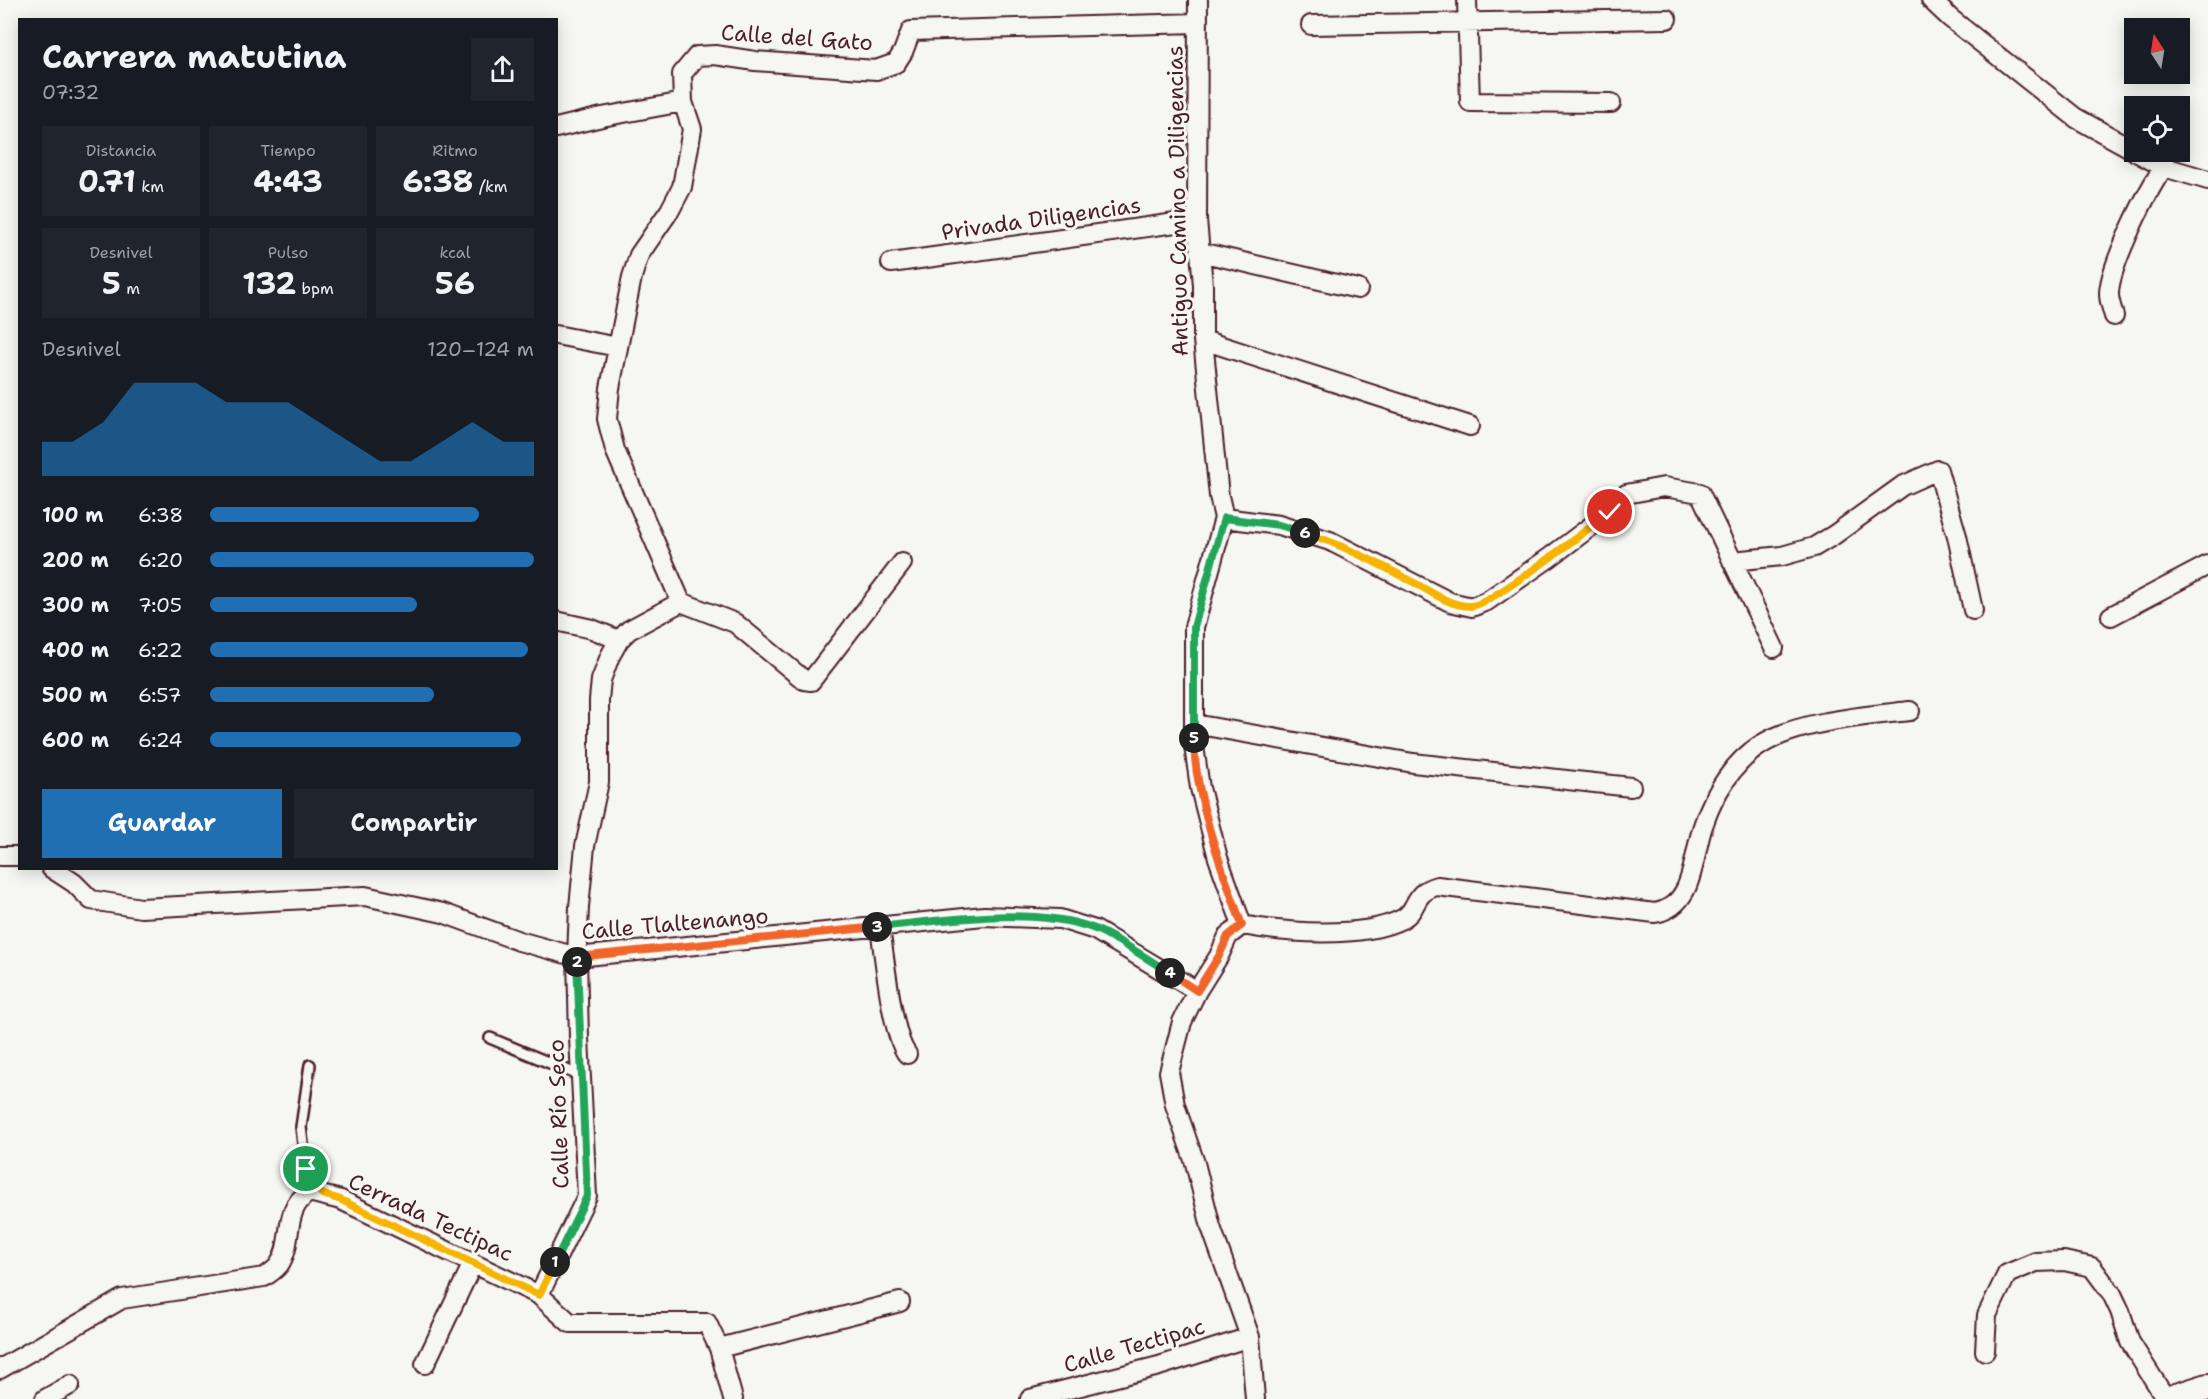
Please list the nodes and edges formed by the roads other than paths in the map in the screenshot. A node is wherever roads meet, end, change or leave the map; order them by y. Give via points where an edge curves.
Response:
1 (1198, 0) edge
2 (1467, 0) edge
3 (1931, 0) edge
4 (1667, 20) dead end
5 (1468, 22) junction
6 (1197, 23) junction
7 (1311, 25) dead end
8 (683, 102) junction
9 (1611, 103) dead end
10 (558, 128) edge
11 (2124, 145) edge
12 (2155, 162) edge
13 (2164, 167) junction
14 (2208, 180) edge
15 (1197, 220) junction
16 (1200, 252) junction
17 (891, 263) dead end
18 (1358, 289) dead end
19 (2114, 316) dead end
20 (558, 334) edge
21 (1203, 340) junction
22 (618, 346) junction
23 (1470, 426) dead end
24 (1224, 518) junction
25 (1732, 561) junction
26 (902, 563) dead end
27 (2208, 565) edge
28 (681, 603) junction
29 (1973, 610) dead end
30 (2111, 616) dead end
31 (558, 621) edge
32 (619, 640) junction
33 (1774, 648) dead end
34 (1910, 711) dead end
35 (1194, 724) junction
36 (1631, 786) dead end
37 (0, 856) edge
38 (18, 856) edge
39 (54, 870) edge
40 (1242, 925) junction
41 (880, 927) junction
42 (577, 957) junction
43 (1197, 991) junction
44 (490, 1038) dead end
45 (908, 1054) dead end
46 (310, 1065) dead end
47 (580, 1076) junction
48 (315, 1193) junction
49 (473, 1263) junction
50 (539, 1295) junction
51 (900, 1302) dead end
52 (1250, 1337) junction
53 (719, 1348) junction
54 (1985, 1351) dead end
55 (425, 1364) dead end
56 (0, 1369) edge
57 (70, 1385) dead end
58 (2208, 1387) edge
59 (45, 1399) edge
60 (733, 1399) edge
61 (1030, 1399) edge
62 (1255, 1399) edge
63 (2166, 1399) edge
64 (2170, 1399) edge

1 - 6 street, Antiguo Camino a Diligencias
2 - 5 street
3 - 11 street via 2076,118
4 - 5 street
5 - 7 street
5 - 9 street via 1470,102
6 - 8 street, Calle del Gato via 911,31 896,63 876,70 697,56 682,74
6 - 15 street, Antiguo Camino a Diligencias
8 - 10 street
8 - 22 street via 692,129 682,187 639,255
12 - 13 street
13 - 14 street
13 - 19 street via 2118,257 2109,294
15 - 16 street, Antiguo Camino a Diligencias
15 - 17 street, Privada Diligencias
16 - 18 street
16 - 21 street, Antiguo Camino a Diligencias
20 - 22 street
21 - 23 street
21 - 24 street, Antiguo Camino a Diligencias
22 - 28 street via 607,419 615,450
24 - 25 street via 1279,525 1330,541 1450,602 1472,607 1549,558 1610,512 1626,494 1664,487 1700,493
24 - 35 street, Antiguo Camino a Diligencias via 1194,627
25 - 29 street via 1782,556 1814,547 1902,486 1938,470
25 - 33 street
26 - 28 street via 812,681 804,680 735,623
27 - 30 street
28 - 32 street via 629,630
31 - 32 street
32 - 42 street, Calle Río Seco via 601,680 598,782 585,846
34 - 40 street via 1827,722 1778,737 1751,752 1724,784 1707,815 1684,894 1662,912 1437,886 1419,894 1410,913 1400,920 1370,928 1296,932
35 - 36 street via 1413,763
35 - 40 street, Antiguo Camino a Diligencias via 1200,788 1218,858
37 - 38 street
39 - 42 street, Calle Tlaltenango via 91,900 141,908 365,896 443,914
40 - 43 street via 1228,936
41 - 42 street, Calle Tlaltenango
41 - 43 street, Calle Tlaltenango via 984,916 1060,919 1095,930
41 - 45 street via 896,1027 902,1048
42 - 47 street, Calle Río Seco
43 - 52 street via 1182,1022 1169,1072 1211,1227
44 - 47 lane
46 - 48 lane via 301,1127 306,1169
47 - 50 street, Calle Río Seco via 587,1196
48 - 49 street, Cerrada Tectipac via 341,1200
48 - 56 street via 300,1199 293,1210 282,1259 264,1277 122,1299
49 - 50 street, Cerrada Tectipac
49 - 55 street
50 - 53 street, Cerrada Tectipac via 570,1323 707,1323
51 - 53 street
52 - 61 street, Calle Tectipac
52 - 62 street
53 - 60 street, Cerrada Tectipac
54 - 63 street via 1987,1315 2007,1274 2036,1262 2064,1261 2092,1267 2112,1294 2130,1342
57 - 59 street
58 - 64 main road

